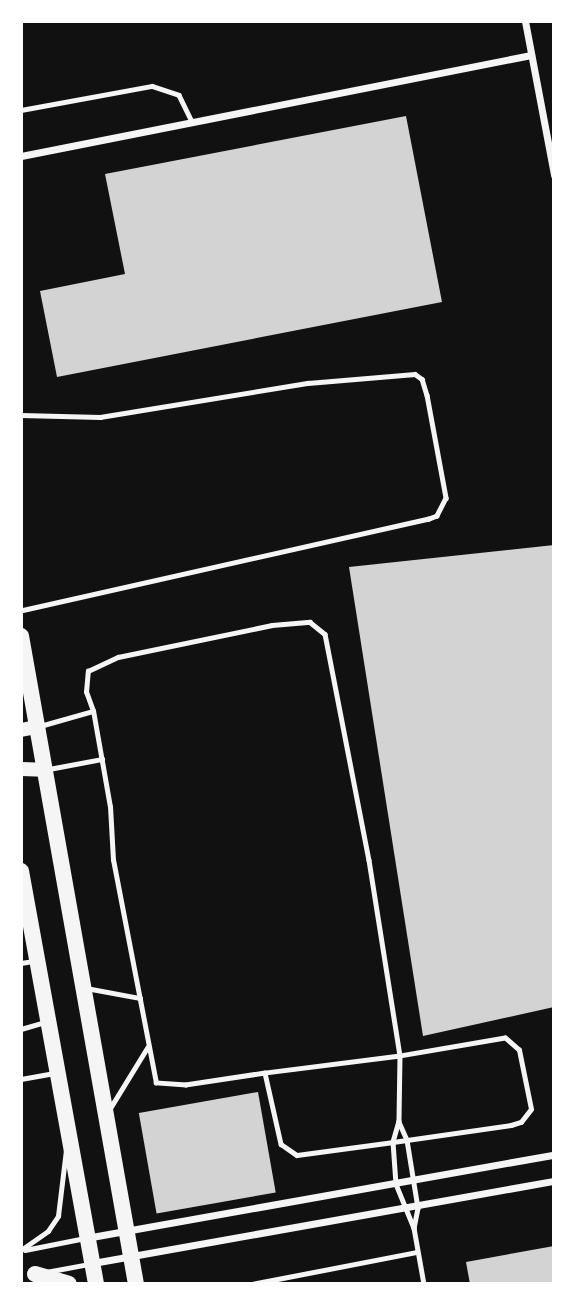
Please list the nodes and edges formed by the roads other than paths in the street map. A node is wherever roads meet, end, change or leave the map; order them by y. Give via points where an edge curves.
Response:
1 (526, 21) edge
2 (531, 55) junction
3 (21, 110) edge
4 (192, 123) junction
5 (21, 156) edge
6 (554, 174) edge
7 (21, 415) edge
8 (21, 611) edge
9 (21, 636) edge
10 (93, 712) junction
11 (29, 729) edge
12 (102, 759) junction
13 (21, 769) edge
14 (44, 770) junction
15 (21, 871) edge
16 (38, 960) junction
17 (21, 963) edge
18 (85, 987) junction
19 (140, 998) junction
20 (49, 1021) junction
21 (21, 1029) edge
22 (147, 1048) junction
23 (400, 1056) junction
24 (59, 1072) junction
25 (265, 1073) junction
26 (21, 1079) edge
27 (107, 1113) junction
28 (399, 1121) junction
29 (68, 1132) junction
30 (407, 1140) junction
31 (393, 1142) junction
32 (554, 1155) edge
33 (413, 1181) junction
34 (554, 1181) edge
35 (396, 1184) junction
36 (418, 1208) junction
37 (403, 1211) junction
38 (414, 1228) junction
39 (127, 1231) junction
40 (86, 1238) junction
41 (21, 1250) edge
42 (417, 1252) junction
43 (132, 1258) junction
44 (92, 1263) junction
45 (32, 1275) joint
46 (69, 1284) edge
47 (96, 1284) edge
48 (136, 1284) edge
49 (253, 1284) edge
50 (424, 1284) edge

1 - 2 street
2 - 4 street
2 - 6 street
3 - 4 lane via 152,86 179,95
4 - 5 street
7 - 8 lane via 100,417 308,383 415,373 427,395 446,498 437,516 429,519
9 - 11 main road
10 - 11 lane
10 - 12 lane
10 - 23 lane via 88,671 105,660 272,625 319,625 332,663
11 - 14 main road
12 - 14 lane
12 - 19 lane via 113,860
13 - 14 main road
14 - 18 main road
15 - 16 main road
16 - 17 lane
16 - 20 main road
18 - 19 lane
18 - 27 main road
19 - 22 lane
20 - 21 lane
20 - 24 main road
22 - 25 lane via 160,1086
22 - 27 lane
23 - 25 lane
23 - 28 lane
23 - 30 lane via 505,1038 519,1050 532,1098 522,1122
24 - 26 lane
24 - 29 main road
25 - 31 lane via 281,1144 289,1153
27 - 39 main road
28 - 30 lane
28 - 31 lane
29 - 40 main road
29 - 41 lane via 58,1216 48,1231
30 - 31 lane
30 - 33 lane
31 - 35 lane
32 - 33 street
33 - 35 street
33 - 36 lane
34 - 36 street
35 - 37 lane
35 - 39 street
36 - 37 street
36 - 38 lane
37 - 38 lane
37 - 43 street
38 - 42 lane
39 - 40 street
39 - 43 main road
40 - 41 lane
40 - 44 main road
42 - 49 lane
42 - 50 lane
43 - 44 street
43 - 48 main road
44 - 45 lane
44 - 47 main road
45 - 46 main road

